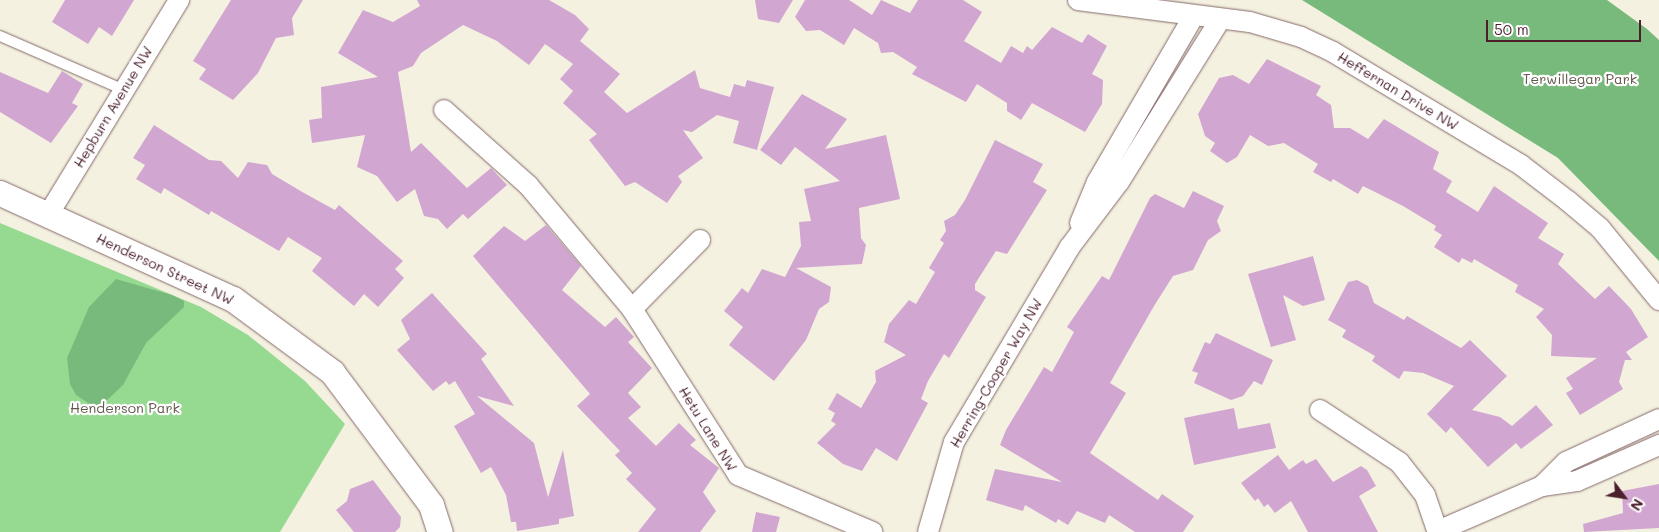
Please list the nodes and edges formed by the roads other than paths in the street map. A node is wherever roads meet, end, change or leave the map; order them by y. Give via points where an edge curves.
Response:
1 (179, 0) edge
2 (1078, 0) edge
3 (1193, 16) junction
4 (1220, 20) junction
5 (0, 36) edge
6 (124, 90) junction
7 (444, 110) dead end
8 (0, 193) edge
9 (48, 215) junction
10 (700, 240) dead end
11 (1069, 248) junction
12 (1659, 300) edge
13 (632, 309) junction
14 (1320, 410) dead end
15 (1659, 419) edge
16 (1659, 445) edge
17 (1542, 486) junction
18 (440, 532) edge
19 (872, 532) edge
20 (928, 532) edge
21 (1438, 532) edge

1 - 6 street, Hepburn Avenue NW
2 - 3 street, Heffernan Drive NW
3 - 4 street, Heffernan Drive NW
3 - 11 street, Herring-Cooper Way NW via 1096,182
4 - 11 street, Herring-Cooper Way NW via 1119,182
4 - 12 street, Heffernan Drive NW via 1250,22 1301,37 1521,165 1600,228
5 - 6 lane
6 - 9 street, Hepburn Avenue NW
7 - 13 street, Hetu Lane NW via 528,185
8 - 9 street, Henderson Street NW
9 - 18 street, Henderson Street NW via 233,299 332,372 431,505
10 - 13 street
11 - 20 street, Herring-Cooper Way NW via 954,442
13 - 19 street, Hetu Lane NW via 738,475
14 - 21 street via 1400,462 1425,495
15 - 17 street via 1566,462
16 - 17 street via 1577,481
17 - 21 street

